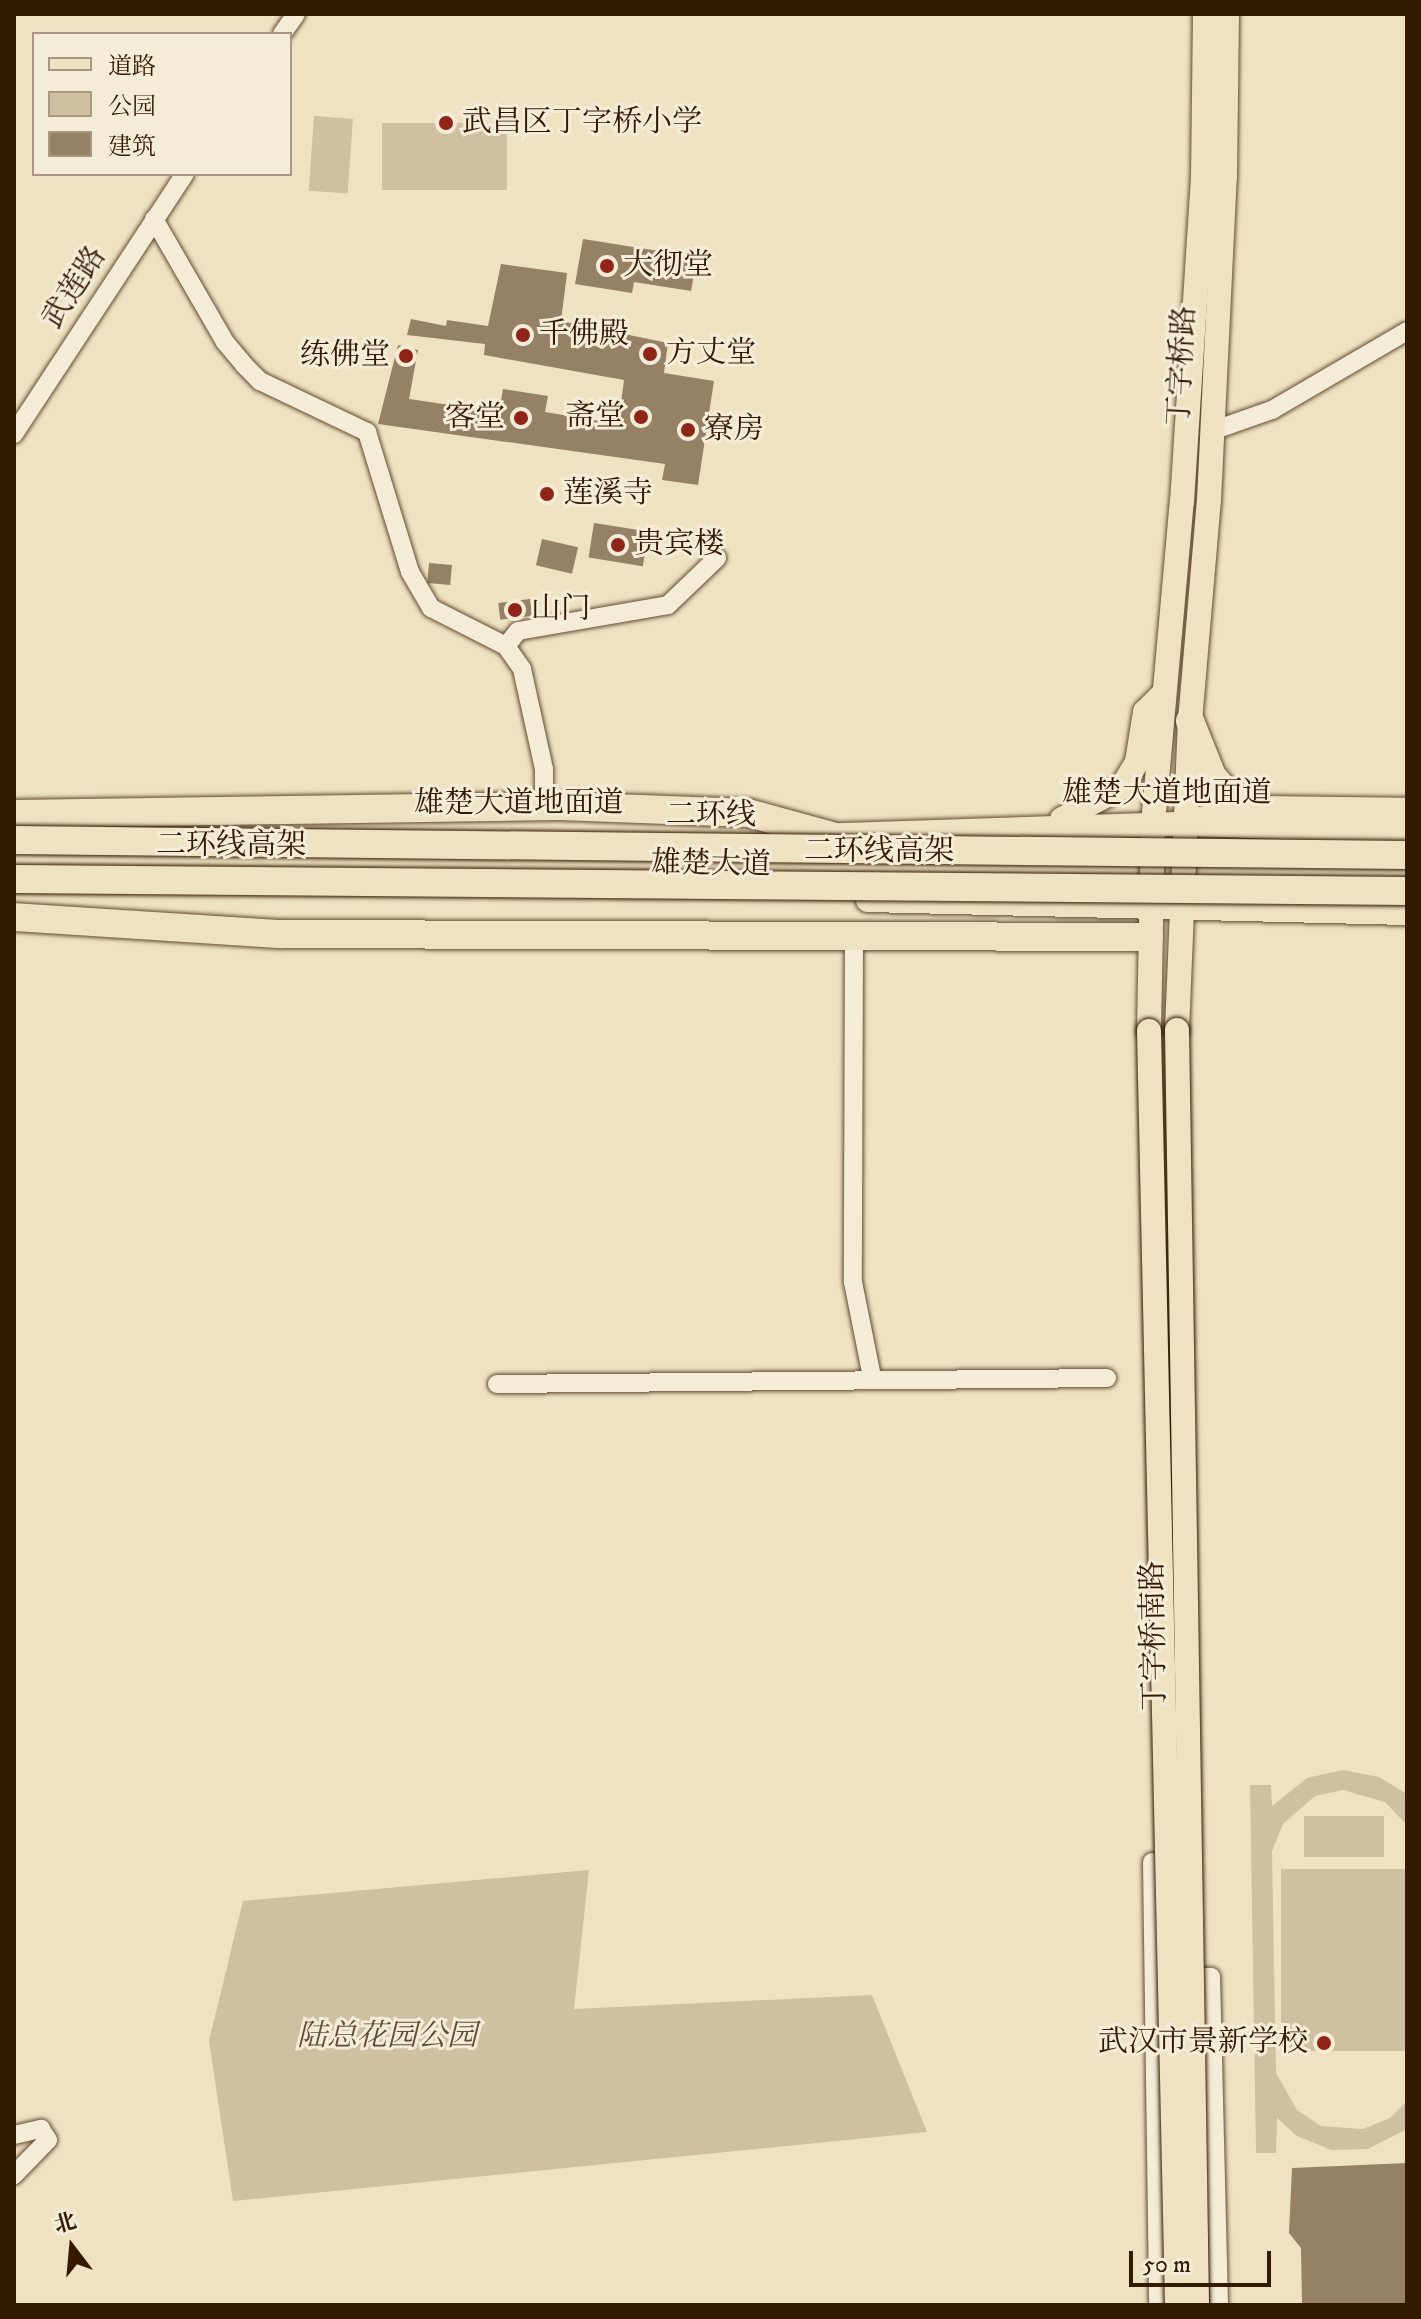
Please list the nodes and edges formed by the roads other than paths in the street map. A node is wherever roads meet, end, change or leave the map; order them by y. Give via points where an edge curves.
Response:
1 (296, 14) edge
2 (1205, 14) edge
3 (1227, 14) edge
4 (283, 32) edge
5 (184, 176) edge
6 (154, 219) junction
7 (1407, 331) edge
8 (1212, 431) junction
9 (14, 434) edge
10 (717, 558) dead end
11 (506, 646) junction
12 (1162, 694) junction
13 (1190, 721) junction
14 (544, 806) junction
15 (1254, 810) junction
16 (1407, 812) edge
17 (14, 814) edge
18 (1153, 824) junction
19 (1185, 824) junction
20 (1046, 825) junction
21 (1407, 831) edge
22 (832, 836) junction
23 (14, 837) edge
24 (1407, 855) edge
25 (14, 879) edge
26 (14, 888) edge
27 (1407, 891) edge
28 (1150, 906) junction
29 (1182, 908) junction
30 (1407, 913) edge
31 (14, 917) edge
32 (854, 936) junction
33 (1149, 937) junction
34 (872, 1377) junction
35 (1107, 1378) dead end
36 (497, 1384) dead end
37 (1152, 1862) dead end
38 (1153, 1979) junction
39 (14, 2135) edge
40 (14, 2175) edge
41 (1158, 2305) edge
42 (1177, 2305) edge
43 (1197, 2305) edge
44 (1219, 2305) edge

1 - 4 street
2 - 12 main road, 丁字桥路 via 1201,209 1182,502
3 - 8 main road, 丁字桥路
5 - 6 street, 武莲路
6 - 9 street, 武莲路
6 - 11 street via 225,342 252,373 367,432 410,572 431,608
7 - 8 street via 1272,410
8 - 13 main road, 丁字桥路
10 - 11 street via 668,605 518,631
11 - 14 street via 522,669 544,769
12 - 18 main road, 丁字桥路
12 - 20 main road via 1145,712 1137,762 1122,787 1100,803
13 - 15 highway via 1220,788
13 - 19 main road, 丁字桥路
14 - 17 highway
14 - 22 highway via 748,813
15 - 16 highway
15 - 19 highway
18 - 19 main road, 雄楚大道地面道
18 - 20 main road, 雄楚大道地面道
18 - 28 main road, 丁字桥南路
19 - 21 main road, 雄楚大道地面道
19 - 29 main road, 丁字桥南路
20 - 22 main road, 雄楚大道地面道
22 - 23 main road, 雄楚大道地面道
23 - 24 highway, 二环线, bridge
25 - 27 highway, 二环线高架, bridge
26 - 28 main road, 雄楚大道
28 - 29 main road, 雄楚大道
28 - 33 main road, 丁字桥南路
29 - 30 main road, 雄楚大道
29 - 43 main road, 丁字桥南路, bridge via 1177,1030
31 - 32 highway via 279,934
32 - 33 highway
32 - 34 street via 853,1282
33 - 42 main road, 丁字桥南路, bridge
34 - 35 street
34 - 36 street
37 - 38 street
38 - 41 street
38 - 44 street via 1211,1977
39 - 40 street via 41,2129 48,2140

